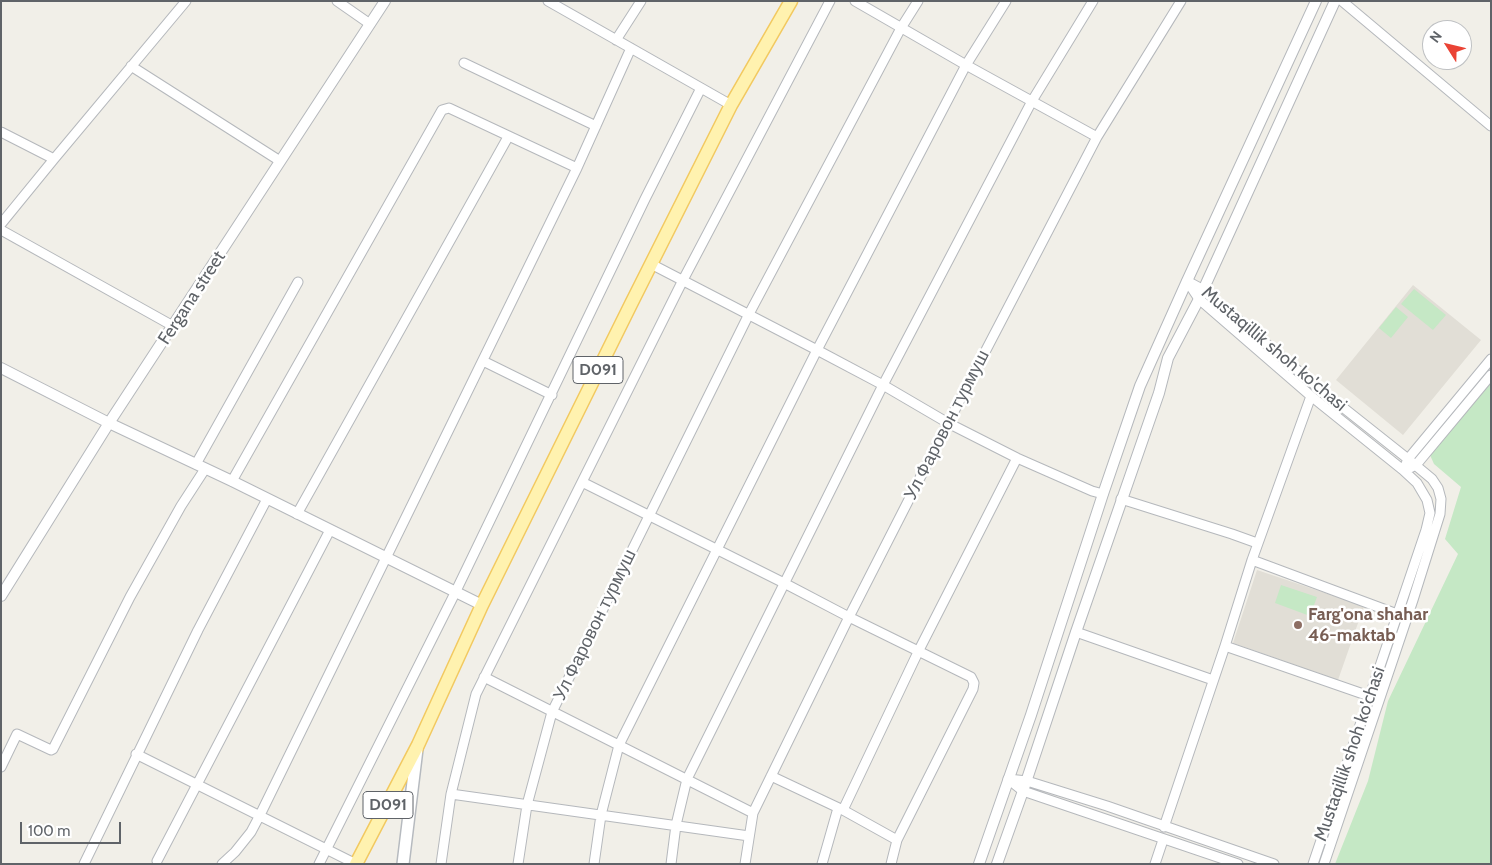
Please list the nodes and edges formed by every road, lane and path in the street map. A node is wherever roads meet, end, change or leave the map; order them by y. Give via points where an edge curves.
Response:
1 (186, 1) edge
2 (337, 1) edge
3 (385, 1) edge
4 (548, 1) edge
5 (641, 1) edge
6 (791, 1) edge
7 (830, 1) edge
8 (855, 1) edge
9 (918, 1) edge
10 (1006, 1) edge
11 (1093, 1) edge
12 (1181, 1) edge
13 (1316, 1) edge
14 (1335, 1) edge
15 (1342, 1) edge
16 (370, 24) junction
17 (901, 28) junction
18 (616, 40) junction
19 (631, 48) junction
20 (464, 63) dead end
21 (966, 65) junction
22 (131, 66) junction
23 (701, 88) junction
24 (1032, 102) junction
25 (731, 105) junction
26 (596, 126) junction
27 (1491, 126) edge
28 (1, 132) edge
29 (508, 137) junction
30 (1097, 137) junction
31 (54, 159) junction
32 (280, 162) junction
33 (577, 168) junction
34 (1, 224) edge
35 (1, 230) edge
36 (651, 264) junction
37 (683, 280) junction
38 (1187, 281) junction
39 (298, 282) dead end
40 (1200, 294) junction
41 (1174, 311) junction
42 (749, 314) junction
43 (1185, 325) junction
44 (173, 326) junction
45 (817, 350) junction
46 (1491, 359) edge
47 (483, 362) junction
48 (1, 368) edge
49 (1491, 375) edge
50 (883, 385) junction
51 (552, 395) junction
52 (1311, 396) junction
53 (109, 423) junction
54 (948, 423) junction
55 (1017, 458) junction
56 (1412, 462) junction
57 (201, 466) junction
58 (1403, 470) junction
59 (232, 481) junction
60 (582, 482) junction
61 (1103, 494) junction
62 (267, 499) junction
63 (1121, 499) junction
64 (297, 514) junction
65 (650, 516) junction
66 (330, 530) junction
67 (1257, 543) junction
68 (716, 550) junction
69 (387, 559) junction
70 (1252, 560) junction
71 (784, 583) junction
72 (455, 593) junction
73 (1, 596) edge
74 (482, 605) junction
75 (1397, 614) junction
76 (849, 617) junction
77 (1076, 632) junction
78 (1225, 646) junction
79 (919, 650) junction
80 (484, 677) junction
81 (1213, 680) junction
82 (1369, 696) junction
83 (552, 712) junction
84 (418, 745) junction
85 (619, 745) junction
86 (136, 754) junction
87 (1, 767) edge
88 (1031, 768) junction
89 (771, 776) junction
90 (687, 779) junction
91 (1008, 779) junction
92 (1027, 781) junction
93 (198, 784) junction
94 (1040, 785) junction
95 (1023, 791) junction
96 (451, 794) junction
97 (1036, 796) junction
98 (1002, 799) junction
99 (1018, 804) junction
100 (527, 805) junction
101 (840, 809) junction
102 (753, 813) junction
103 (260, 815) junction
104 (601, 815) junction
105 (676, 825) junction
106 (1164, 827) junction
107 (749, 836) junction
108 (897, 840) junction
109 (1163, 840) junction
110 (327, 849) junction
111 (157, 861) dead end
112 (84, 864) edge
113 (222, 864) edge
114 (319, 864) edge
115 (356, 864) edge
116 (404, 864) edge
117 (441, 864) edge
118 (518, 864) edge
119 (594, 864) edge
120 (671, 864) edge
121 (745, 864) edge
122 (822, 864) edge
123 (891, 864) edge
124 (979, 864) edge
125 (997, 864) edge
126 (1155, 864) edge
127 (1238, 864) edge
128 (1274, 864) edge
129 (1313, 864) edge
130 (1324, 864) edge

1 - 22 street
2 - 16 street
3 - 16 street, Fergana street
4 - 18 street
5 - 18 street
6 - 25 main road, D091
7 - 37 street
8 - 17 street
9 - 17 street, Ул Фаровон турмуш
10 - 21 street
11 - 24 street
12 - 30 street, Ул Фаровон турмуш
13 - 38 street
14 - 40 street
15 - 27 street
16 - 32 street, Fergana street
17 - 21 street
17 - 42 street, Ул Фаровон турмуш
18 - 19 street
19 - 23 street
19 - 26 street
20 - 26 street
21 - 24 street
21 - 45 street
22 - 31 street
22 - 32 street
23 - 25 street
23 - 51 street
24 - 30 street
24 - 50 street
25 - 36 main road, D091
26 - 33 street
28 - 31 street
29 - 33 street
29 - 59 street via 449,108 442,110
29 - 64 street
30 - 54 street, Ул Фаровон турмуш
31 - 34 street
32 - 44 street, Fergana street
33 - 47 street
35 - 44 street
36 - 37 street
36 - 74 main road, D091
37 - 42 street
37 - 60 street
38 - 40 street, Mustaqillik shoh ko'chasi
38 - 41 street
39 - 57 street
40 - 43 street
40 - 52 street, Mustaqillik shoh ko'chasi
40 - 56 street, Mustaqillik shoh ko'chasi
41 - 43 street via 1182,313
41 - 61 street via 1140,386
42 - 45 street
42 - 65 street, Ул Фаровон турмуш
43 - 63 street via 1168,358 1159,393
44 - 53 street, Fergana street
45 - 50 street
45 - 68 street
46 - 56 street
47 - 51 street
47 - 69 street
48 - 53 street
49 - 56 street
50 - 54 street
50 - 71 street
51 - 72 street
52 - 58 street, Mustaqillik shoh ko'chasi
52 - 67 street
53 - 57 street
53 - 73 street, Fergana street
54 - 55 street
54 - 76 street, Ул Фаровон турмуш
55 - 61 street
55 - 79 street
56 - 58 street
56 - 130 street, Mustaqillik shoh ko'chasi via 1438,488 1440,514
57 - 59 street
57 - 87 street via 55,746 51,750 17,734
58 - 75 street, Mustaqillik shoh ko'chasi via 1427,500 1430,512
59 - 62 street
60 - 65 street
60 - 80 street
61 - 91 street
62 - 64 street
62 - 86 street
63 - 67 street
63 - 77 street
64 - 66 street
65 - 68 street
65 - 83 street, Ул Фаровон турмуш
66 - 69 street
66 - 93 street
67 - 70 street
68 - 71 street
68 - 85 street
69 - 72 street
69 - 103 street
70 - 75 street
70 - 78 street
71 - 76 street
71 - 90 street
72 - 74 street
72 - 110 street
74 - 84 main road, D091
75 - 82 street, Mustaqillik shoh ko'chasi
76 - 79 street
76 - 89 street, Ул Фаровон турмуш
77 - 81 street
77 - 88 street
78 - 81 street
78 - 82 street
79 - 101 street
79 - 108 street via 972,677 974,683
80 - 83 street
80 - 96 street via 476,694
81 - 106 street
82 - 129 street, Mustaqillik shoh ko'chasi
83 - 85 street
83 - 100 street, Ул Фаровон турмуш
84 - 115 main road, D091
84 - 116 main road
85 - 90 street
85 - 104 street
86 - 93 street
86 - 112 street
88 - 92 street
88 - 94 street
89 - 101 street
89 - 102 street, Ул Фаровон турмуш
90 - 102 street
90 - 105 street
91 - 92 street
91 - 95 street
91 - 98 street
92 - 94 street
92 - 95 street
93 - 103 street
93 - 111 street
94 - 106 street
95 - 97 street
95 - 99 street
96 - 100 street
96 - 117 street
97 - 99 street
97 - 109 street
98 - 99 street via 1008,797
98 - 124 street
99 - 125 street
100 - 104 street
100 - 118 street, Ул Фаровон турмуш
101 - 108 street
101 - 122 street
102 - 107 street, Ул Фаровон турмуш
103 - 110 street
103 - 113 street via 251,832
104 - 105 street
104 - 119 street
105 - 107 street
105 - 120 street
106 - 128 street
107 - 121 street, Ул Фаровон турмуш
108 - 123 street
109 - 126 street
109 - 127 street
110 - 114 street
110 - 115 street

